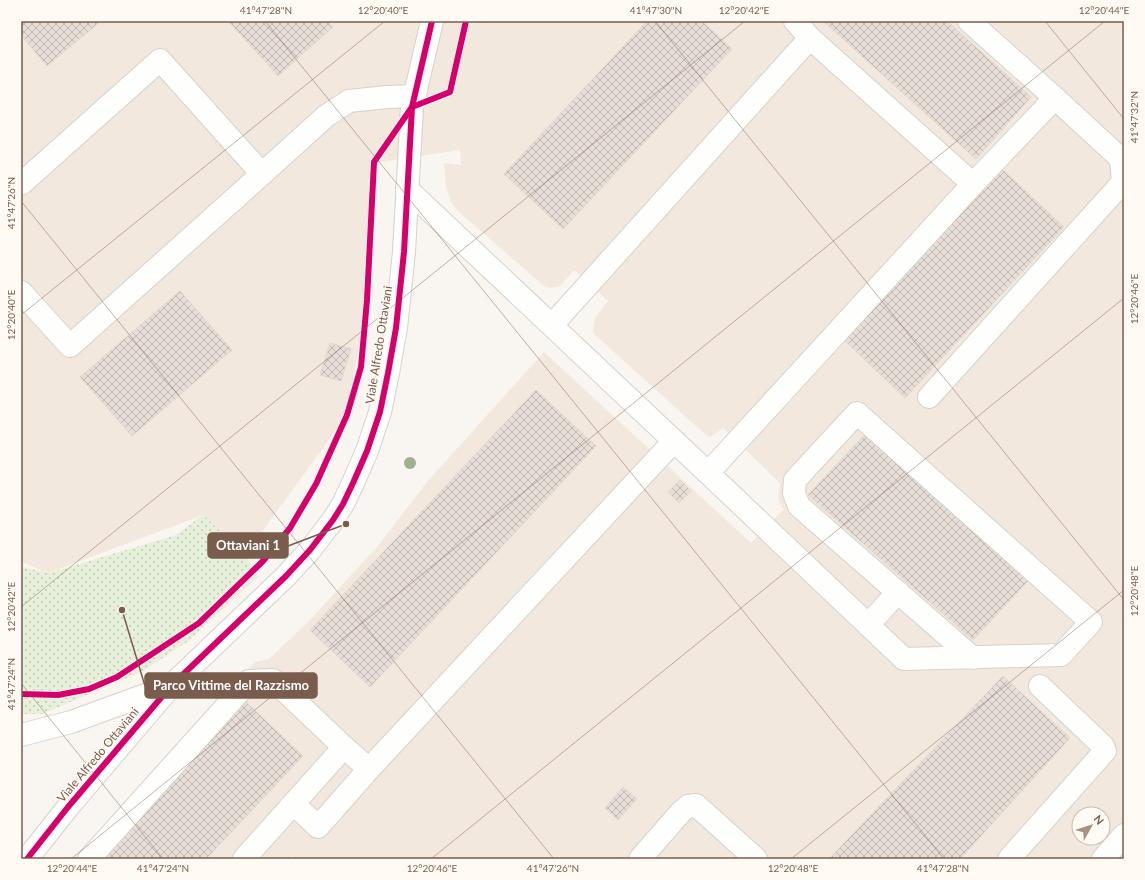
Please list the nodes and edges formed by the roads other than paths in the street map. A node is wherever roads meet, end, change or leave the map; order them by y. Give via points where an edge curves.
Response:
1 (432, 21) edge
2 (795, 21) edge
3 (969, 21) edge
4 (810, 38) junction
5 (415, 96) junction
6 (1055, 98) junction
7 (262, 174) junction
8 (21, 184) edge
9 (973, 184) junction
10 (407, 189) junction
11 (21, 292) edge
12 (552, 325) junction
13 (929, 397) dead end
14 (674, 441) junction
15 (708, 472) junction
16 (898, 592) junction
17 (868, 625) junction
18 (973, 658) junction
19 (171, 686) junction
20 (1040, 686) dead end
21 (21, 735) edge
22 (344, 747) junction
23 (369, 769) junction
24 (294, 804) junction
25 (1124, 835) edge
26 (27, 854) edge
27 (89, 859) edge
28 (244, 859) edge
29 (640, 859) edge
30 (756, 859) edge
31 (1009, 859) edge
32 (1103, 859) edge

1 - 5 street, Viale Alfredo Ottaviani
2 - 4 street
3 - 6 street
4 - 9 street
4 - 12 street
5 - 7 street via 387,96 349,101 326,116
5 - 10 street, Viale Alfredo Ottaviani via 412,107
6 - 9 street
6 - 13 street via 1121,159 1123,182
7 - 8 street via 160,60
7 - 11 street via 70,346
9 - 15 street
10 - 12 street
10 - 19 street, Viale Alfredo Ottaviani via 404,252 396,328 388,373 380,412 353,483 333,520 310,550
12 - 14 street
14 - 15 street
14 - 23 street
15 - 17 street
16 - 17 street
16 - 18 street
16 - 18 street via 799,506 794,493 795,480 857,413 1091,622 1061,655
17 - 18 street via 904,659
19 - 21 street via 71,722
19 - 26 street, Viale Alfredo Ottaviani
20 - 31 street via 1103,746 1105,752
22 - 23 street
22 - 24 street
22 - 27 street via 273,680 249,681
23 - 24 street via 318,827
24 - 28 street
25 - 32 street
29 - 30 street via 681,812 688,806 696,805

